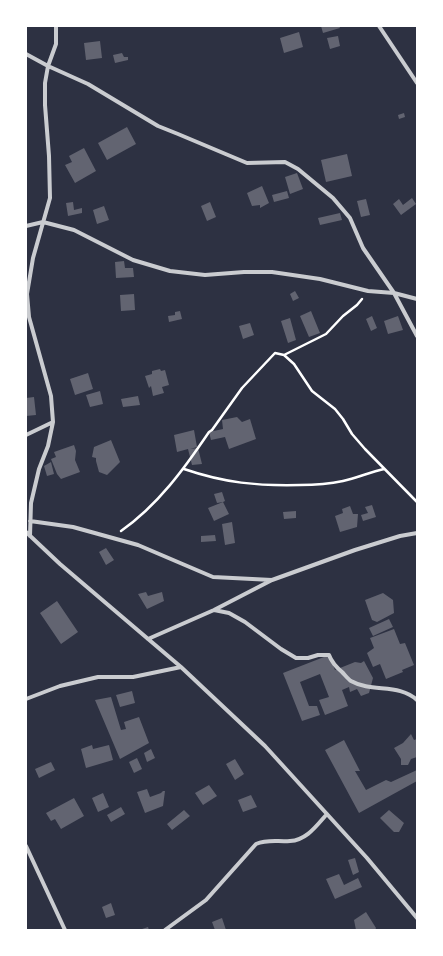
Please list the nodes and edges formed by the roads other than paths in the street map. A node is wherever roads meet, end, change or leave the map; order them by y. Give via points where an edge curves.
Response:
1 (56, 26) edge
2 (378, 26) edge
3 (26, 54) edge
4 (48, 66) junction
5 (417, 83) edge
6 (43, 222) junction
7 (26, 226) edge
8 (394, 293) junction
9 (417, 299) edge
10 (417, 336) edge
11 (52, 422) junction
12 (26, 435) edge
13 (30, 521) junction
14 (417, 533) edge
15 (28, 534) edge
16 (272, 580) junction
17 (214, 610) junction
18 (148, 639) junction
19 (181, 667) junction
20 (26, 699) edge
21 (417, 700) edge
22 (327, 814) junction
23 (26, 846) edge
24 (417, 918) edge
25 (65, 930) edge
26 (165, 930) edge

1 - 4 street via 56,44
2 - 5 street
3 - 4 street
4 - 6 street via 44,105 50,198
4 - 8 street via 88,84 158,126 247,163 285,162 298,169 332,198 350,218 363,248
6 - 7 street
6 - 8 street via 74,230 133,260 170,271 205,275 272,272 320,279 368,291
6 - 11 street via 27,294 29,317 51,396
8 - 9 street
8 - 10 street
11 - 12 street
11 - 13 street via 48,446 39,469 31,503
13 - 15 street
13 - 16 street via 73,527 138,545 214,577
14 - 16 street via 355,550
15 - 18 street
16 - 17 street
17 - 18 street
17 - 21 street via 229,613 245,622 296,658 329,655 333,664 351,681 398,690 411,694
18 - 19 street
19 - 20 street via 133,677 98,677 60,686
19 - 22 street via 265,746
22 - 24 street
22 - 26 street via 311,832 298,840 263,841 256,844 206,900
23 - 25 street

